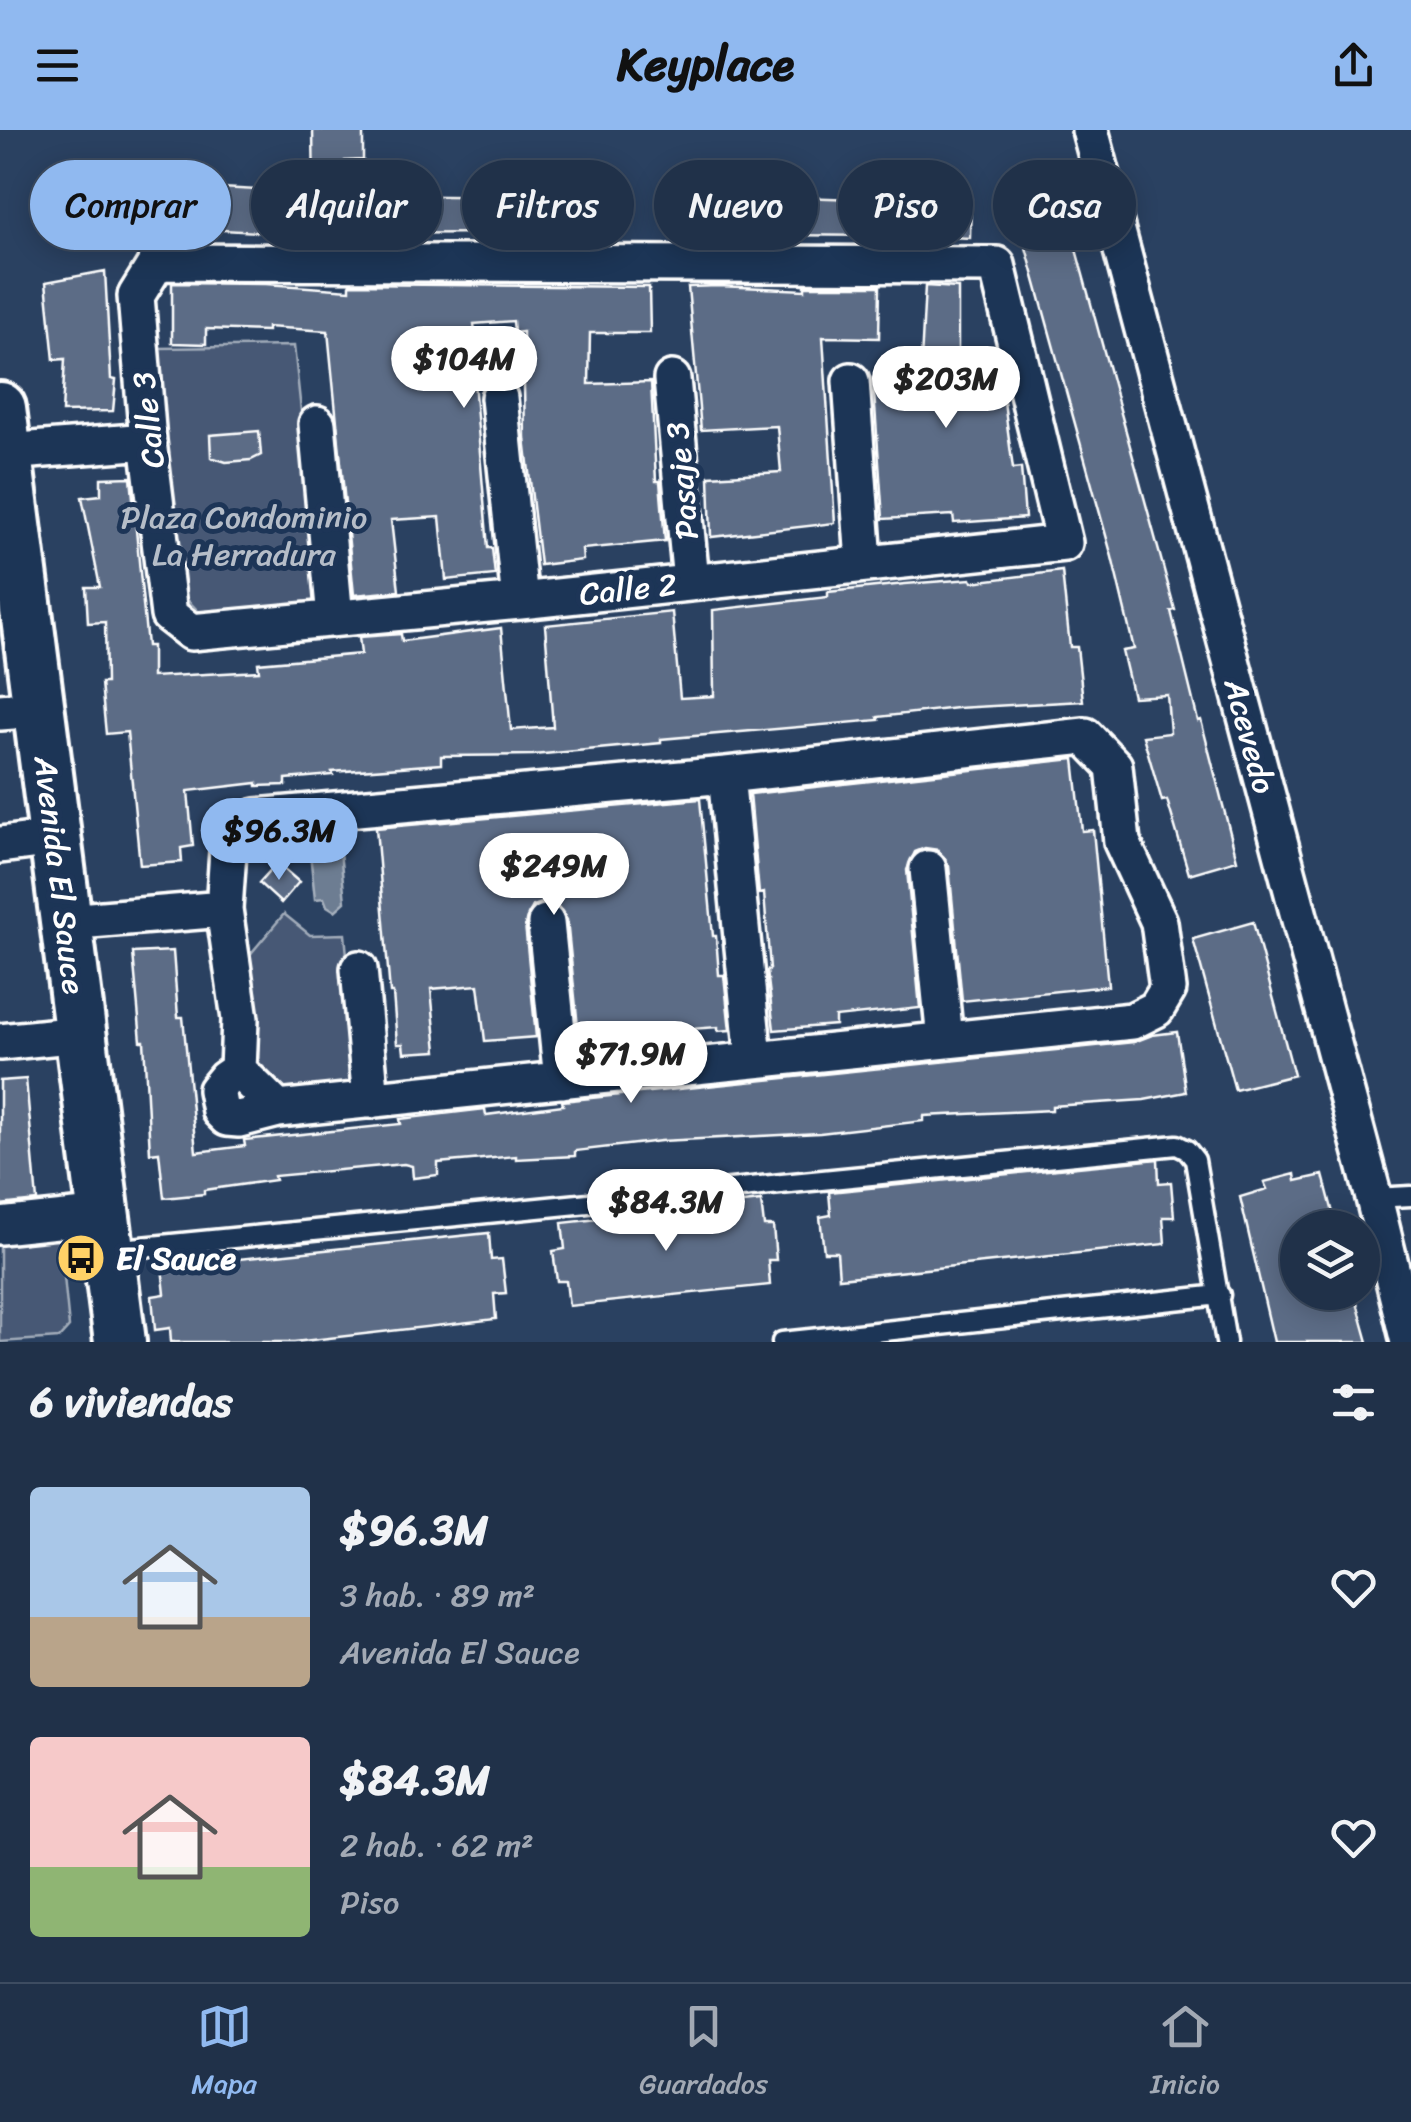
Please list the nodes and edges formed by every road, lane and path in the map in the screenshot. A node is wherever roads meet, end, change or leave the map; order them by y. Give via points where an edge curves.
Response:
1 (1090, 130) edge
2 (672, 379) dead end
3 (851, 381) dead end
4 (499, 398) dead end
5 (317, 424) dead end
6 (3, 430) edge
7 (148, 441) junction
8 (8, 526) edge
9 (1064, 543) joint
10 (864, 562) junction
11 (691, 582) junction
12 (520, 601) junction
13 (334, 618) junction
14 (191, 632) joint
15 (19, 711) edge
16 (726, 774) junction
17 (55, 838) junction
18 (0, 845) edge
19 (928, 869) dead end
20 (224, 909) junction
21 (66, 922) junction
22 (546, 923) dead end
23 (359, 969) dead end
24 (80, 1034) junction
25 (945, 1040) junction
26 (0, 1042) edge
27 (754, 1059) junction
28 (562, 1080) junction
29 (371, 1100) junction
30 (1411, 1196) edge
31 (1374, 1198) junction
32 (0, 1226) edge
33 (106, 1232) junction
34 (1220, 1295) junction
35 (930, 1334) edge
36 (120, 1342) edge
37 (782, 1342) edge
38 (1226, 1342) edge
39 (1408, 1342) edge

1 - 31 street, Acevedo
2 - 11 street, Pasaje 3
3 - 10 street
4 - 12 street
5 - 13 street
6 - 7 street
6 - 8 main road, Avenida El Sauce
7 - 9 street, Calle 3 via 136,296 157,262 997,265
7 - 14 street, Calle 3 via 170,616
8 - 15 main road, Avenida El Sauce
9 - 10 street, Calle 2
10 - 11 street, Calle 2
11 - 12 street, Calle 2
12 - 13 street, Calle 2
13 - 14 street, Calle 2
15 - 17 main road, Avenida El Sauce
16 - 20 street via 256,817 228,836
16 - 25 street via 1085,736 1114,766 1122,842 1159,922 1168,989 1156,1009 1132,1022
16 - 27 street
17 - 18 street
17 - 21 main road, Avenida El Sauce
19 - 25 street
20 - 21 street
20 - 29 street via 240,1018 238,1070 278,1109
21 - 24 main road, Avenida El Sauce
22 - 28 street
23 - 29 street
24 - 26 street
24 - 33 main road, Avenida El Sauce
25 - 27 street
27 - 28 street
28 - 29 street
30 - 31 lane
31 - 39 street, Acevedo
32 - 33 street
33 - 34 lane via 1176,1145 1195,1160
33 - 36 main road, Avenida El Sauce
34 - 35 lane
34 - 38 lane
35 - 37 lane

